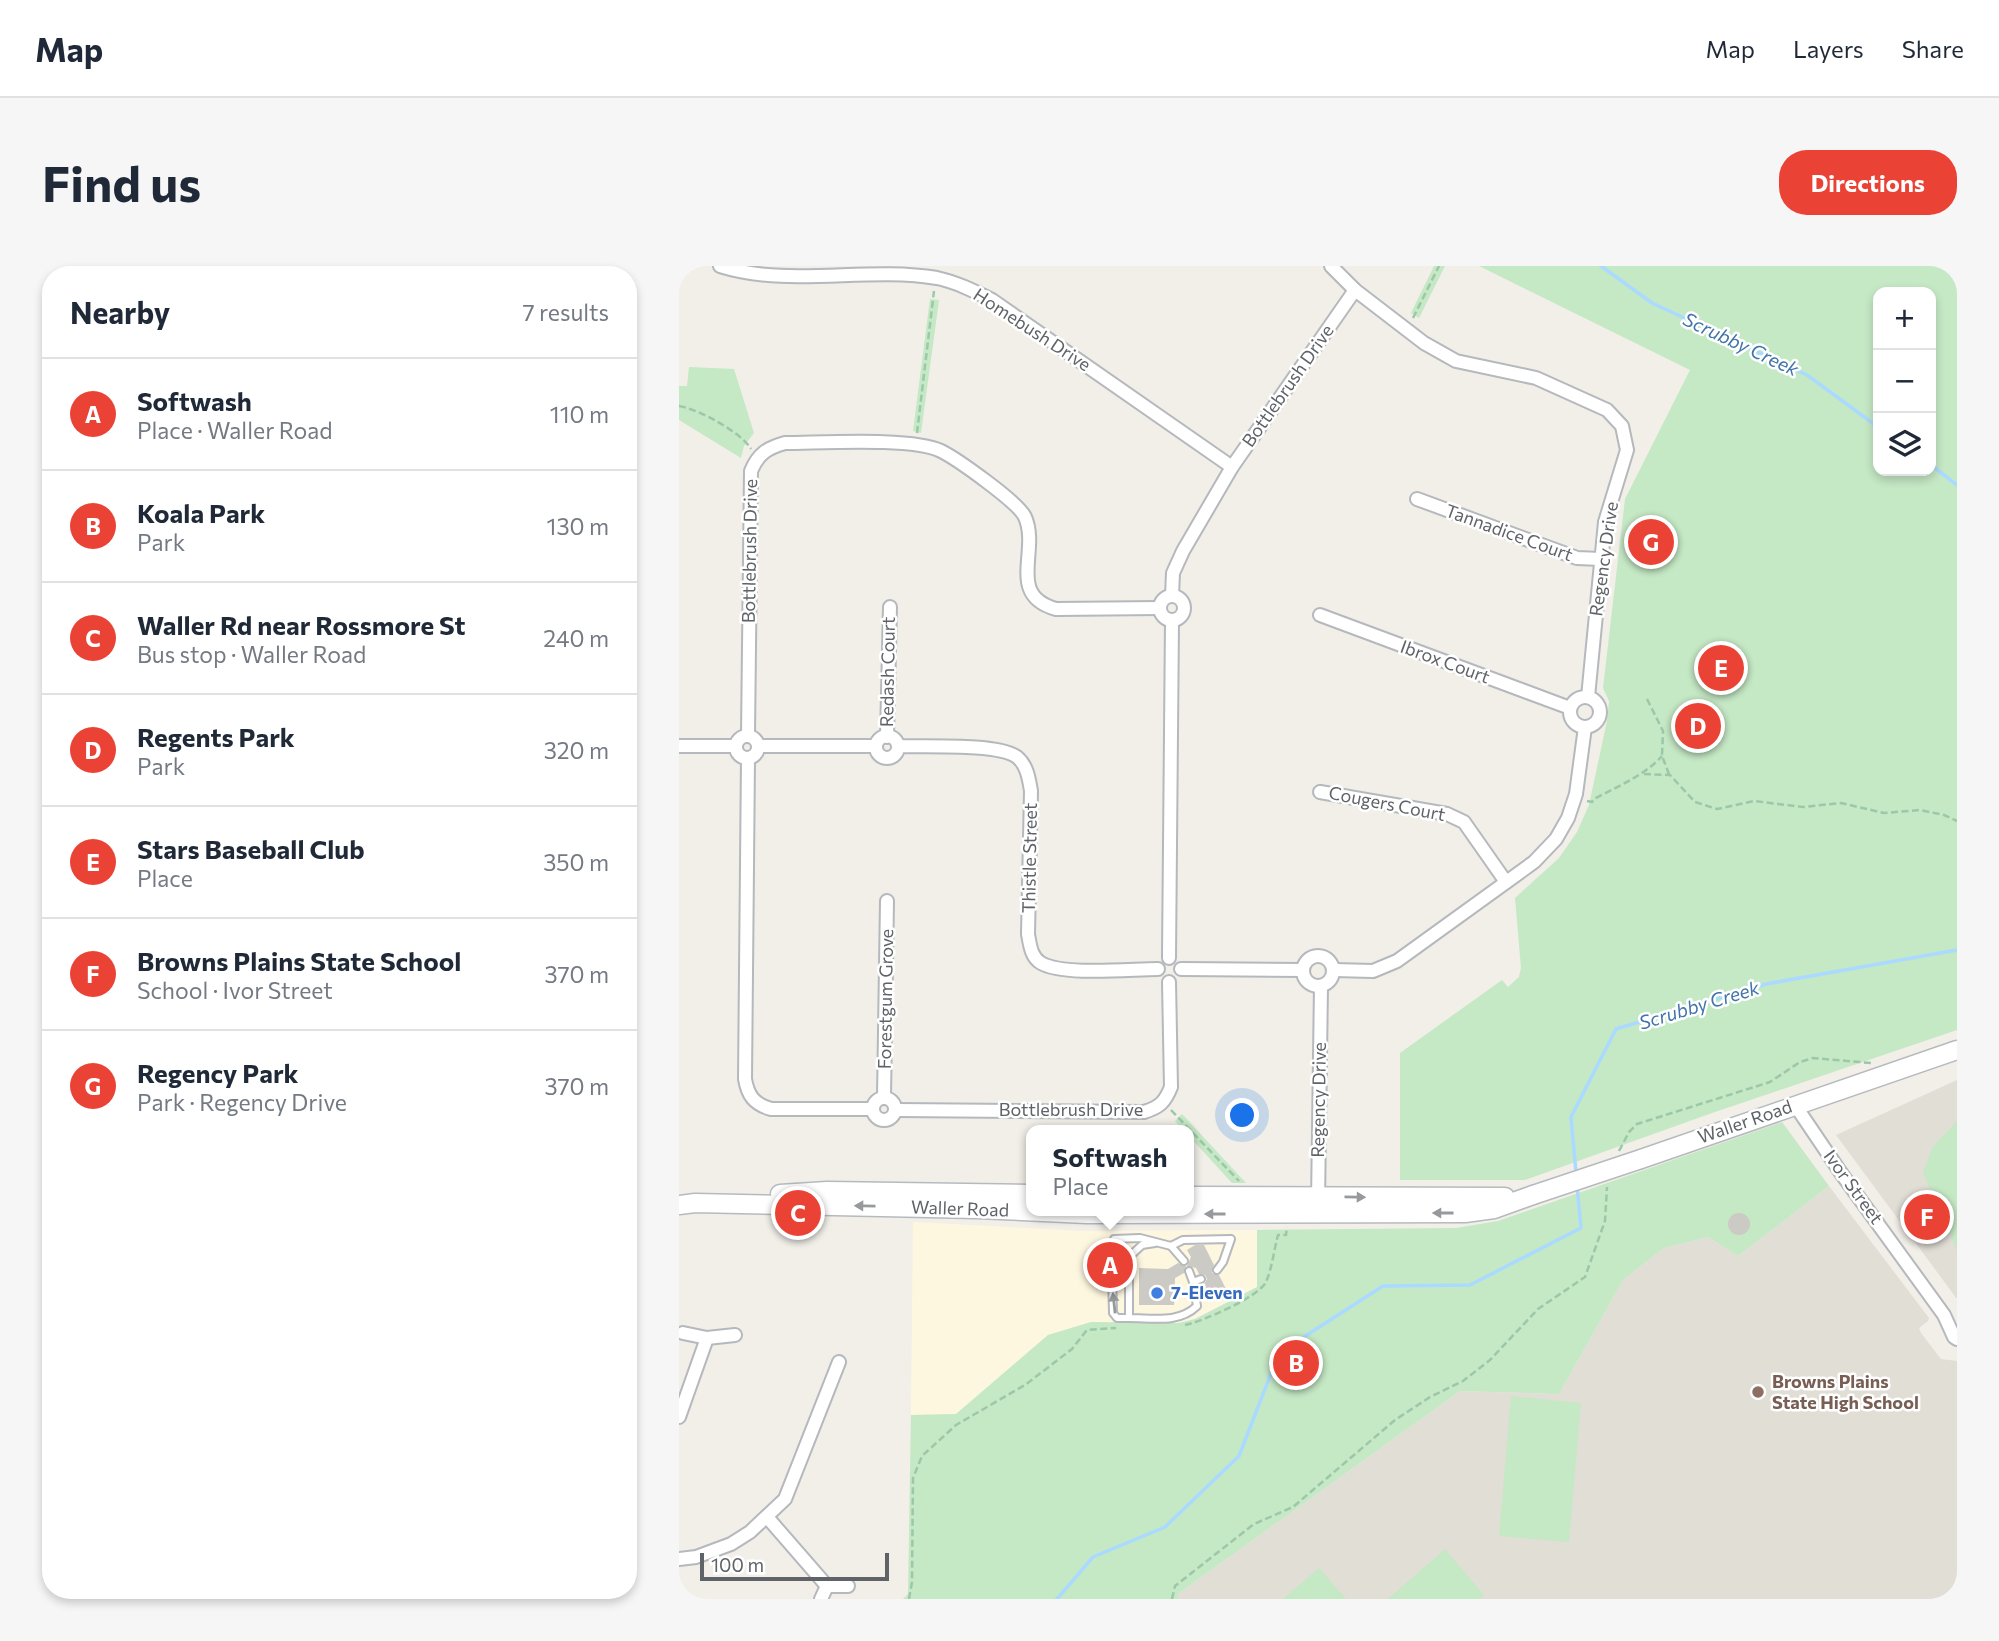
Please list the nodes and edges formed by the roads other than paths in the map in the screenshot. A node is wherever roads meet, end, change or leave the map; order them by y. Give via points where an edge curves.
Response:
1 (720, 266) edge
2 (1331, 266) edge
3 (819, 270) edge
4 (1355, 290) junction
5 (1232, 467) junction
6 (1417, 499) dead end
7 (1601, 559) junction
8 (1172, 596) junction
9 (890, 607) dead end
10 (1160, 608) junction
11 (1320, 615) dead end
12 (1172, 620) junction
13 (1588, 696) junction
14 (1570, 708) junction
15 (1585, 727) junction
16 (748, 735) junction
17 (887, 737) junction
18 (679, 746) edge
19 (736, 746) junction
20 (759, 746) junction
21 (876, 746) junction
22 (898, 746) junction
23 (748, 758) junction
24 (1320, 792) dead end
25 (1506, 882) junction
26 (887, 901) dead end
27 (1170, 958) junction
28 (1157, 969) junction
29 (1181, 969) junction
30 (1303, 970) junction
31 (1334, 970) junction
32 (1169, 982) junction
33 (1321, 986) junction
34 (1957, 1050) edge
35 (884, 1097) junction
36 (1795, 1105) junction
37 (873, 1109) junction
38 (896, 1110) junction
39 (679, 1195) edge
40 (1026, 1195) edge
41 (1194, 1196) edge
42 (977, 1201) junction
43 (679, 1205) edge
44 (1318, 1205) junction
45 (1026, 1207) edge
46 (1194, 1210) edge
47 (1155, 1243) junction
48 (1171, 1246) junction
49 (1112, 1255) dead end
50 (1184, 1261) dead end
51 (1217, 1270) dead end
52 (1189, 1271) dead end
53 (1112, 1276) dead end
54 (1201, 1279) dead end
55 (1193, 1282) junction
56 (1129, 1318) junction
57 (683, 1334) dead end
58 (735, 1335) dead end
59 (707, 1338) junction
60 (1956, 1338) edge
61 (839, 1362) dead end
62 (679, 1417) edge
63 (767, 1517) junction
64 (679, 1559) edge
65 (827, 1586) junction
66 (848, 1586) dead end
67 (821, 1599) edge

1 - 3 street, Homebush Drive via 761,273
2 - 4 street, Regency Drive
3 - 5 street, Homebush Drive via 909,274 962,285 992,300
4 - 5 street, Bottlebrush Drive
4 - 7 street, Regency Drive via 1424,344 1456,360 1537,377 1607,410 1622,426 1627,450 1605,522
5 - 8 street, Bottlebrush Drive via 1183,551 1173,573
6 - 7 street, Tannadice Court via 1577,558
7 - 13 street, Regency Drive
8 - 10 street
8 - 12 street via 1183,606 1182,614
9 - 17 street, Redash Court
10 - 12 street via 1162,615
10 - 16 street, Bottlebrush Drive via 1056,609 1042,605 1027,584 1024,516 1014,503 940,451 915,444 785,443 769,448 751,471
11 - 14 street, Ibrox Court
12 - 27 street
13 - 14 street
13 - 15 street via 1600,711 1594,724
14 - 15 street via 1573,721
15 - 25 street via 1568,818 1534,862
16 - 19 street via 738,739
16 - 20 street
17 - 21 street
17 - 22 street
18 - 19 street
19 - 23 street via 741,756
20 - 21 street
20 - 23 street
21 - 22 street via 879,755 887,758 895,755
22 - 28 street, Thistle Street via 999,749 1017,757 1028,772 1028,934 1031,952 1040,963 1062,970
23 - 37 street via 747,1090 760,1106 771,1109
24 - 25 street, Cougers Court via 1447,814 1464,822
25 - 31 street via 1397,961 1373,971
26 - 35 street, Forestgum Grove
27 - 28 street via 1161,961
27 - 29 street
28 - 32 street via 1160,978
29 - 30 street
29 - 32 street via 1178,978
30 - 31 street via 1308,959 1318,955 1329,959
30 - 33 street via 1308,982
31 - 33 street via 1331,981
32 - 38 street, Bottlebrush Drive via 1171,1087 1157,1108 1145,1112
33 - 44 street, Regency Drive
34 - 36 street, Waller Road
35 - 37 street
35 - 38 street
36 - 44 street, Waller Road, bridge via 1494,1209 1465,1213
36 - 60 street, Ivor Street
37 - 38 street via 879,1119 886,1120
39 - 42 street, Waller Road via 827,1191
40 - 42 street, Waller Road
41 - 44 street, Waller Road
42 -> 43 street, Waller Road
42 - 45 street, Waller Road
44 -> 46 street, Waller Road
47 - 48 lane
47 - 49 lane via 1117,1238 1112,1242
47 - 56 lane via 1142,1245 1129,1257
48 - 50 lane
48 - 51 lane via 1183,1240 1231,1239
52 - 55 lane
56 -> 53 lane via 1117,1318 1113,1313
54 - 55 lane
55 - 56 lane via 1197,1306 1188,1315
57 - 59 street
58 - 59 street
59 - 62 street
61 - 63 street via 785,1499
63 - 64 street via 730,1544
63 - 65 street
65 - 66 street
65 - 67 street

